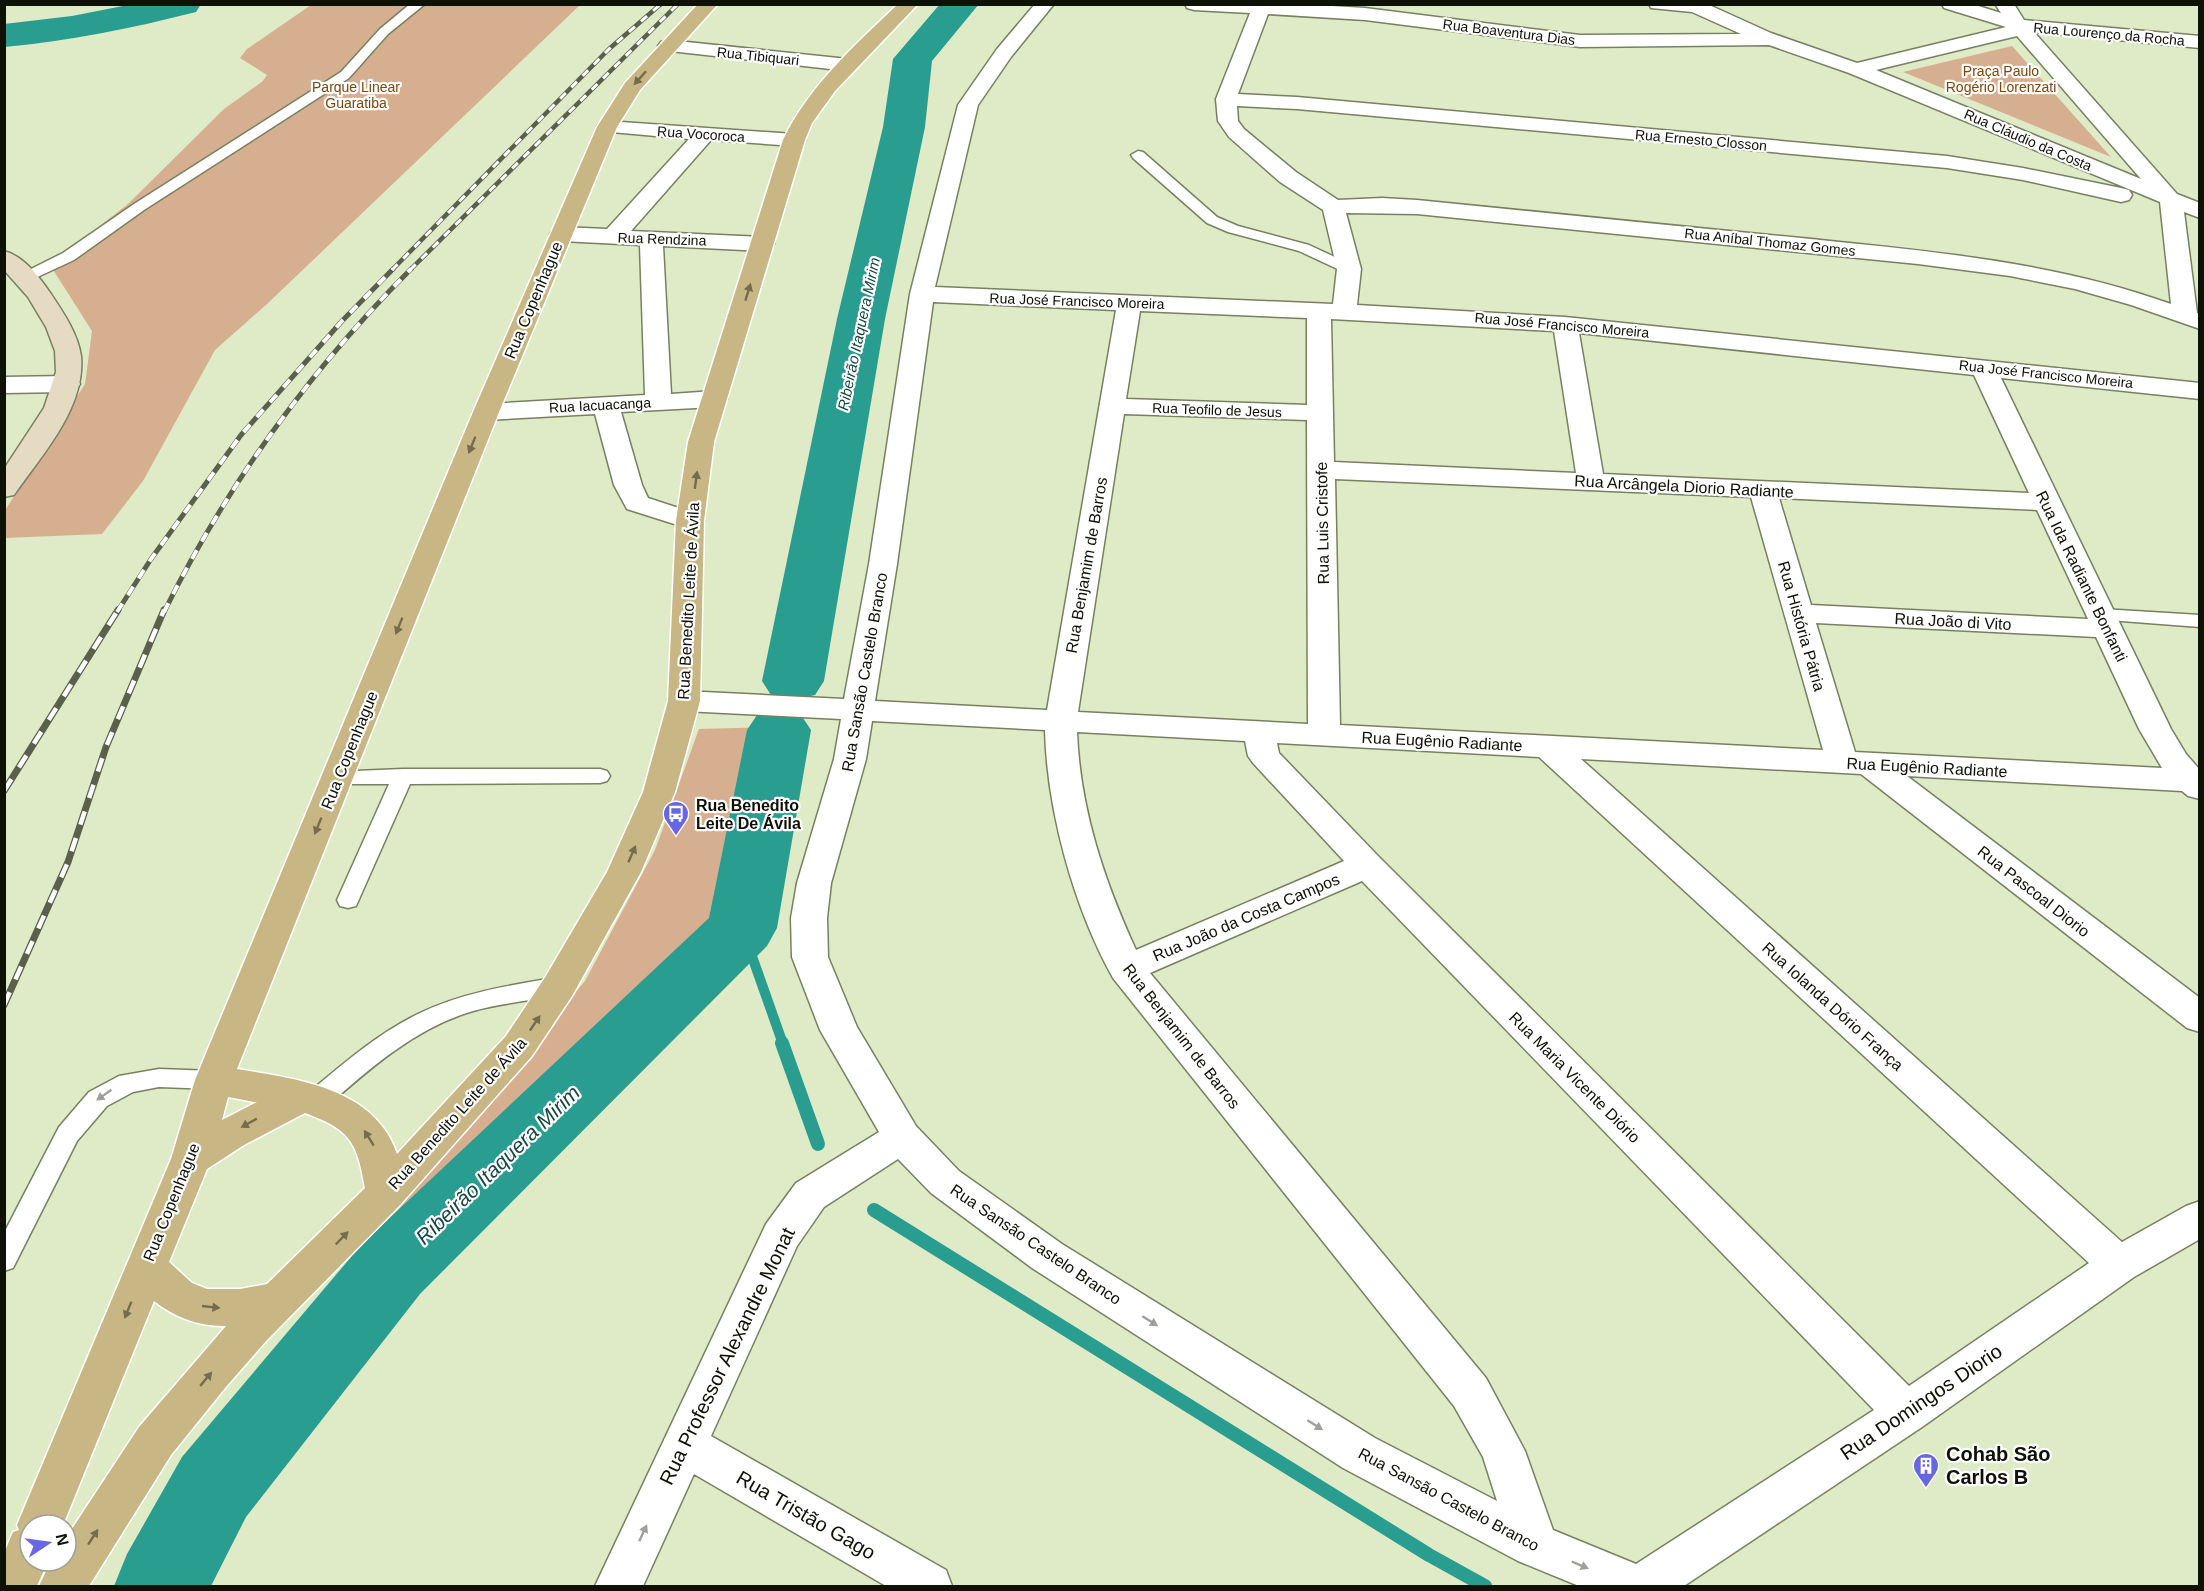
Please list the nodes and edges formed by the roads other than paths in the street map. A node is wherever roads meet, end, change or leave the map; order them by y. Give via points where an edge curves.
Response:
1 (419, 4) edge
2 (709, 4) edge
3 (909, 4) edge
4 (1045, 4) edge
5 (1194, 4) edge
6 (1658, 4) edge
7 (1952, 4) edge
8 (2004, 4) edge
9 (1691, 5) edge
10 (1261, 9) junction
11 (2020, 27) junction
12 (1771, 39) junction
13 (2199, 42) edge
14 (668, 46) junction
15 (848, 65) junction
16 (1856, 69) junction
17 (1226, 99) junction
18 (607, 127) junction
19 (705, 134) junction
20 (794, 140) junction
21 (1138, 155) dead end
22 (2171, 204) junction
23 (1333, 207) junction
24 (2199, 211) edge
25 (561, 234) junction
26 (613, 237) junction
27 (651, 238) junction
28 (763, 244) junction
29 (5, 259) edge
30 (1349, 269) junction
31 (26, 277) junction
32 (922, 294) junction
33 (1129, 303) junction
34 (1331, 311) junction
35 (2192, 319) edge
36 (1565, 324) junction
37 (1983, 368) junction
38 (67, 384) junction
39 (4, 385) edge
40 (2199, 391) edge
41 (714, 399) junction
42 (658, 401) junction
43 (606, 405) junction
44 (1113, 406) junction
45 (486, 412) junction
46 (1321, 413) junction
47 (1322, 470) junction
48 (1591, 481) junction
49 (4, 489) edge
50 (1762, 489) junction
51 (2047, 502) junction
52 (690, 521) junction
53 (1798, 613) junction
54 (2199, 621) edge
55 (2105, 622) junction
56 (684, 701) junction
57 (845, 709) junction
58 (1061, 719) junction
59 (1259, 731) junction
60 (1324, 735) junction
61 (1548, 747) junction
62 (1855, 763) junction
63 (403, 776) junction
64 (600, 776) dead end
65 (338, 777) junction
66 (2196, 783) edge
67 (1366, 866) junction
68 (348, 900) dead end
69 (1126, 969) junction
70 (560, 986) junction
71 (2199, 1018) edge
72 (214, 1080) junction
73 (308, 1099) junction
74 (884, 1147) junction
75 (190, 1159) junction
76 (386, 1193) junction
77 (2199, 1218) edge
78 (4, 1260) edge
79 (2119, 1265) junction
80 (146, 1266) junction
81 (281, 1300) junction
82 (1906, 1413) junction
83 (684, 1444) junction
84 (45, 1513) edge
85 (1535, 1545) junction
86 (20, 1573) edge
87 (14, 1587) edge
88 (62, 1587) edge
89 (619, 1587) edge
90 (929, 1587) edge
91 (1632, 1587) edge
92 (1644, 1587) edge

1 - 31 lane via 374,41 345,75 128,214 54,267
2 - 14 main road, Rua Copenhague
3 - 15 main road, Rua Benedito Leite de Ávila
4 - 32 street, Rua Sansão Castelo Branco via 968,105
5 - 10 street, Rua Boaventura Dias
6 - 9 street
7 - 11 street
8 - 11 street
9 - 12 street
10 - 12 street, Rua Boaventura Dias via 1365,14 1580,41
10 - 17 street
11 - 13 street, Rua Lourenço da Rocha
11 - 16 street
11 - 22 street
12 - 16 street, Rua Boaventura Dias
14 - 15 street, Rua Tibiquari
14 -> 18 main road, Rua Copenhague via 632,87
15 - 20 main road, Rua Benedito Leite de Ávila via 818,100
16 - 22 street, Rua Cláudio da Costa
17 - 22 street, Rua Ernesto Closson via 1947,162
17 - 23 street via 1228,121 1236,133 1288,177
18 - 19 street, Rua Vocoroca
18 - 25 main road, Rua Copenhague
19 - 20 street, Rua Vocoroca
19 - 26 street
20 - 28 main road, Rua Benedito Leite de Ávila
21 - 30 lane via 1212,220 1304,248
22 - 24 street, Rua Cláudio da Costa
22 - 35 street
23 - 30 street
23 - 35 street, Rua Aníbal Thomaz Gomes via 1417,207 1918,257 2079,283
25 - 26 street, Rua Rendzina
25 - 45 main road, Rua Copenhague
26 - 27 street, Rua Rendzina
27 - 28 street, Rua Rendzina
27 - 42 street
41 -> 28 main road, Rua Benedito Leite de Ávila
29 - 31 main road
30 - 34 street, Rua Luis Cristofe
31 - 38 main road via 61,332 69,357
32 - 33 street, Rua José Francisco Moreira
32 - 57 street, Rua Sansão Castelo Branco via 883,564
33 - 34 street, Rua José Francisco Moreira
33 - 44 street, Rua Benjamim de Barros
34 - 36 street, Rua José Francisco Moreira
34 - 46 street, Rua Luis Cristofe
36 - 37 street, Rua José Francisco Moreira
36 - 48 street
37 - 40 street, Rua José Francisco Moreira
37 - 51 street, Rua Ida Radiante Bonfanti
38 - 39 street
38 - 49 main road via 49,422
41 - 42 street, Rua Iacuacanga
52 -> 41 main road, Rua Benedito Leite de Ávila via 701,442
42 - 43 street, Rua Iacuacanga
43 - 45 street, Rua Iacuacanga
43 - 52 street via 628,485 637,503
44 - 46 street, Rua Teofilo de Jesus
44 - 58 street, Rua Benjamim de Barros
45 -> 65 main road, Rua Copenhague
46 - 47 street, Rua Luis Cristofe
47 - 48 street, Rua Arcângela Diorio Radiante
47 - 60 street, Rua Luis Cristofe
48 - 50 street, Rua Arcângela Diorio Radiante
50 - 51 street, Rua Arcângela Diorio Radiante
50 - 53 street, Rua História Pátria
51 - 55 street, Rua Ida Radiante Bonfanti
52 - 56 main road, Rua Benedito Leite de Ávila
53 - 55 street, Rua João di Vito
53 - 62 street, Rua História Pátria
54 - 55 lane
55 - 66 street, Rua Ida Radiante Bonfanti via 2170,756
56 - 57 street, Rua Eugênio Radiante
70 -> 56 main road, Rua Benedito Leite de Ávila via 624,872 659,792
57 - 58 street, Rua Eugênio Radiante
57 - 74 street, Rua Sansão Castelo Branco via 850,759 814,883 809,918 810,957
58 - 59 street, Rua Eugênio Radiante
58 - 69 street, Rua Benjamim de Barros via 1061,755 1071,821 1095,898
59 - 60 street, Rua Eugênio Radiante
59 - 67 street, Rua Maria Vicente Diório via 1264,756
60 - 61 street, Rua Eugênio Radiante
61 - 62 street, Rua Eugênio Radiante
61 - 79 street, Rua Iolanda Dório França
62 - 66 street, Rua Eugênio Radiante
62 - 71 street, Rua Pascoal Diorio
63 - 64 lane
63 - 65 lane
63 - 68 lane
65 -> 72 main road, Rua Copenhague
67 - 69 street, Rua João da Costa Campos
67 - 82 street, Rua Maria Vicente Diório
69 - 85 street, Rua Benjamim de Barros via 1470,1392 1503,1450
70 - 73 lane via 494,997 448,1011 408,1030
76 -> 70 main road, Rua Benedito Leite de Ávila via 519,1047
72 - 73 main road
72 - 75 main road, Rua Copenhague
72 -> 78 lane via 159,1078 128,1083 98,1099 68,1134
73 -> 75 main road via 230,1134
76 -> 73 main road via 370,1136 348,1115
74 - 83 street, Rua Professor Alexandre Monat via 813,1194 781,1236
74 -> 85 street, Rua Sansão Castelo Branco via 945,1182 1047,1256 1359,1454
75 - 80 main road, Rua Copenhague
81 -> 76 main road, Rua Benedito Leite de Ávila
77 - 79 street, Rua Domingos Diorio
79 - 82 street, Rua Domingos Diorio
80 -> 81 main road via 176,1297 194,1305 222,1308
80 -> 84 main road, Rua Copenhague
88 -> 81 main road, Rua Benedito Leite de Ávila via 155,1441 217,1366
82 - 92 street, Rua Domingos Diorio
89 -> 83 street, Rua Professor Alexandre Monat
83 - 90 street, Rua Tristão Gago
85 -> 91 street, Rua Sansão Castelo Branco
86 - 87 main road

